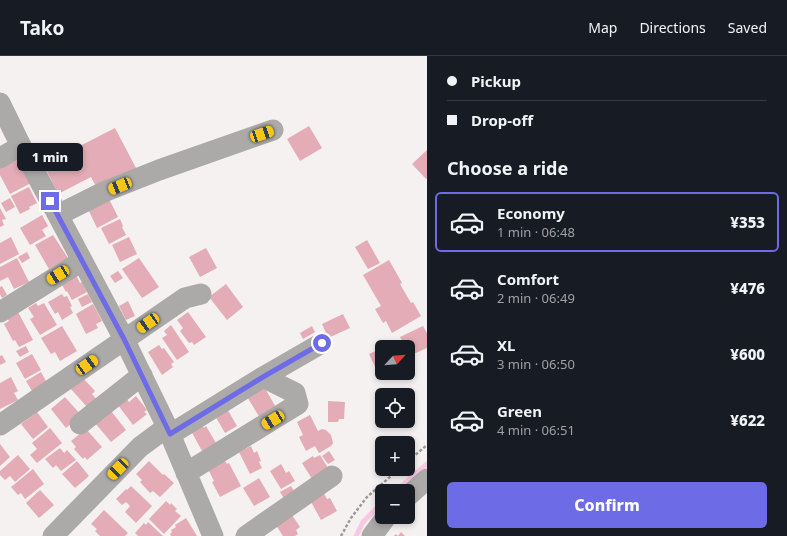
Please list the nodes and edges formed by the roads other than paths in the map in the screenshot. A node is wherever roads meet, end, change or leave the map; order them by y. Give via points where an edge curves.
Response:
1 (0, 103) edge
2 (273, 130) dead end
3 (21, 146) junction
4 (0, 158) edge
5 (58, 215) junction
6 (82, 261) junction
7 (201, 294) dead end
8 (0, 312) edge
9 (124, 339) junction
10 (322, 343) dead end
11 (142, 376) junction
12 (263, 377) junction
13 (80, 424) dead end
14 (0, 426) edge
15 (169, 431) junction
16 (186, 473) junction
17 (332, 476) dead end
18 (427, 479) edge
19 (415, 490) edge
20 (381, 524) edge
21 (53, 536) edge
22 (213, 536) edge
23 (246, 536) edge
24 (372, 536) edge

1 - 3 street
2 - 5 street via 159,170 106,191
3 - 4 street
3 - 5 street
5 - 6 street
6 - 8 street
6 - 9 street
7 - 9 street via 185,298
9 - 11 street
9 - 14 street
10 - 12 street
11 - 13 street
11 - 15 street
12 - 15 street
12 - 16 street via 295,393 298,404
15 - 16 street
15 - 21 street via 140,447
16 - 22 street
17 - 23 street
18 - 19 street
20 - 24 street

